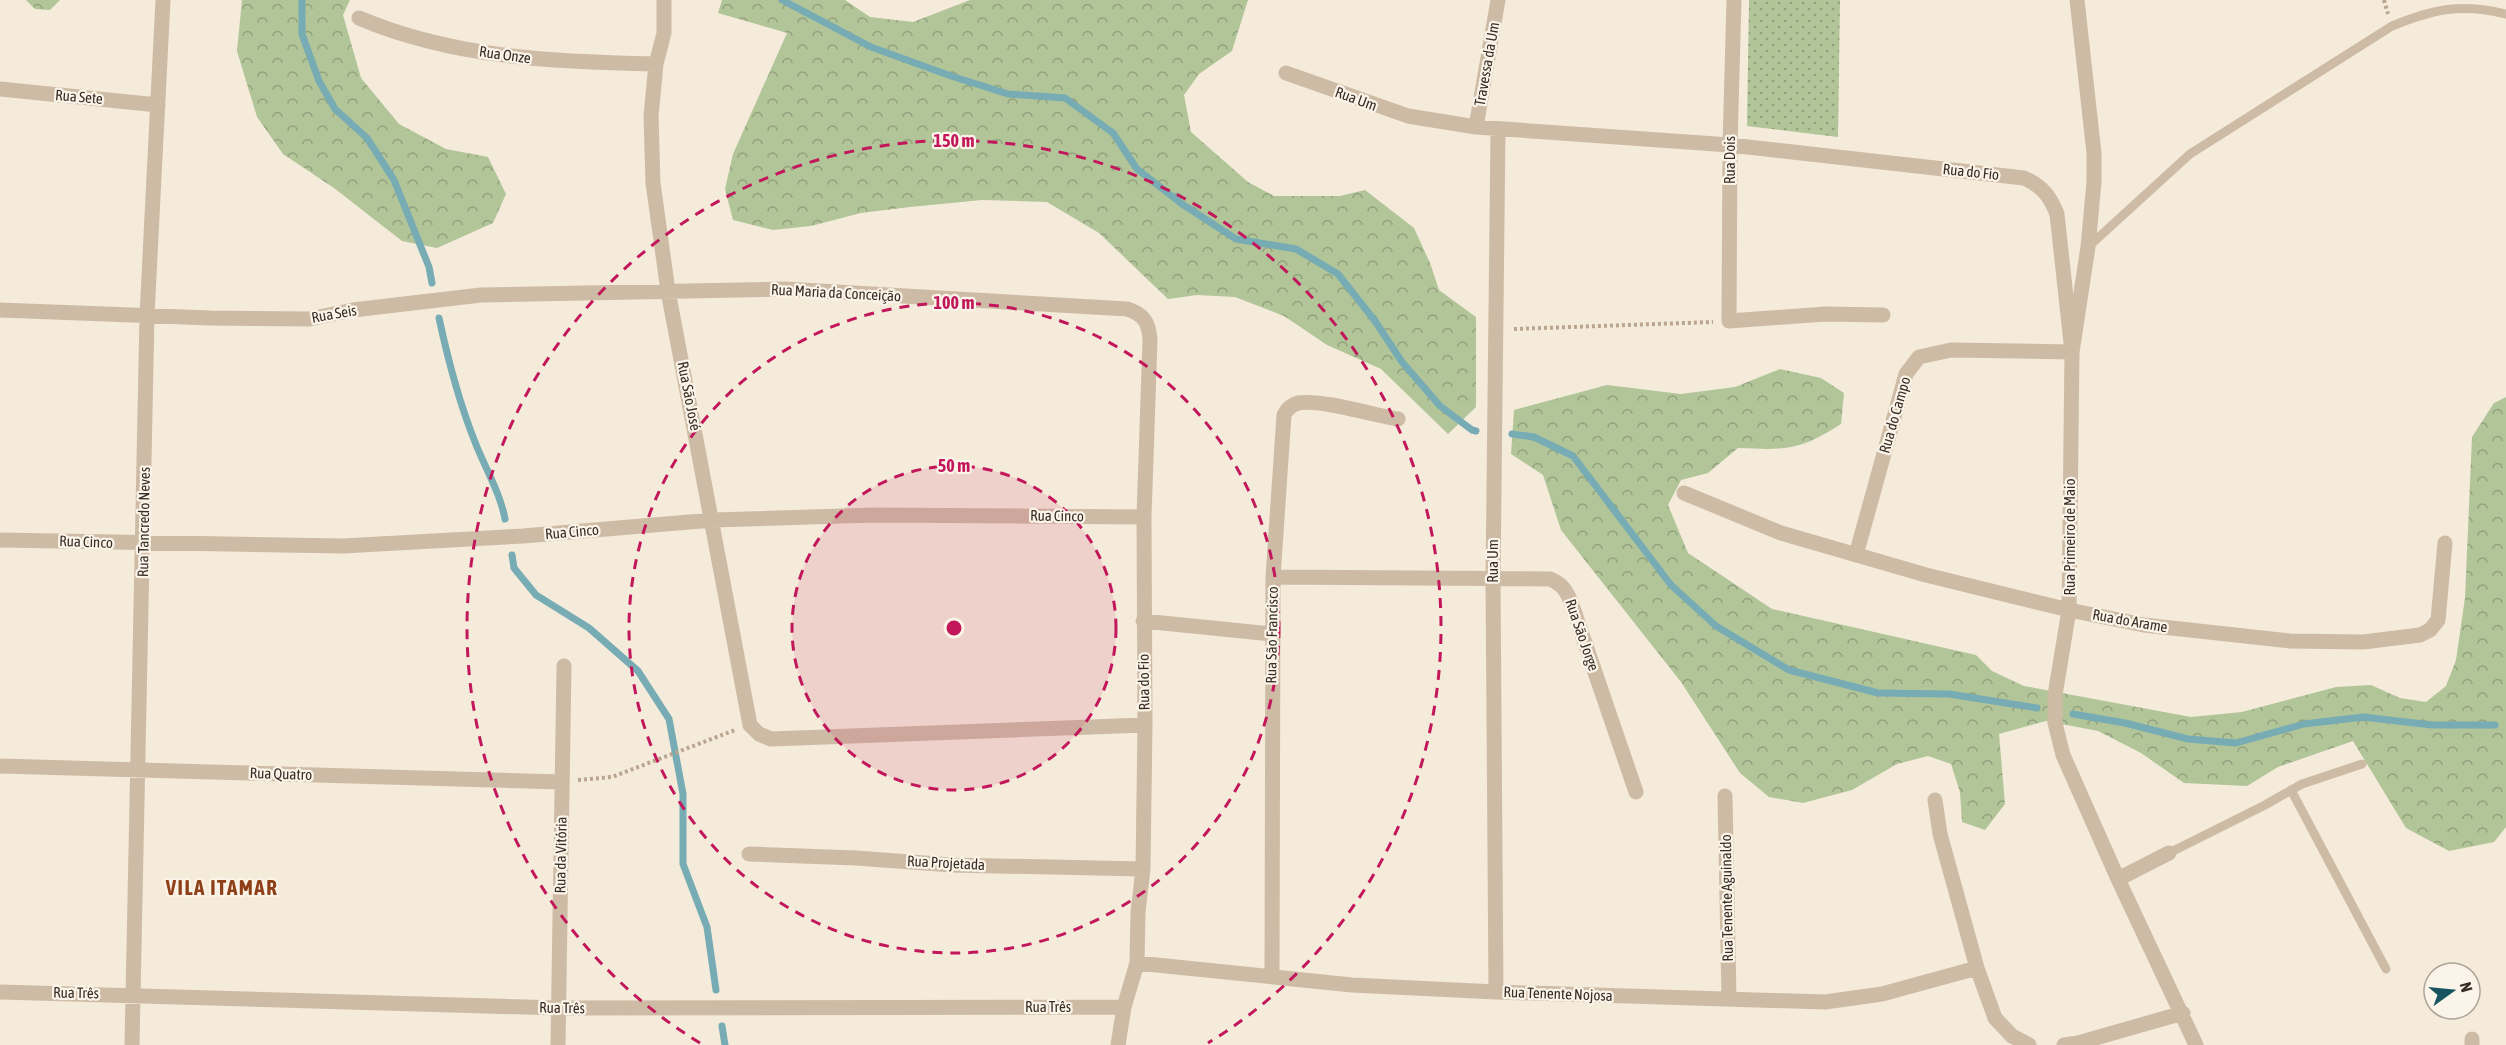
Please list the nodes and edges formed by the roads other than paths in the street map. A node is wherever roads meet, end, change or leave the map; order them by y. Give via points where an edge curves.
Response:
1 (163, 0) edge
2 (664, 0) edge
3 (1498, 0) edge
4 (1734, 0) edge
5 (2077, 0) edge
6 (2506, 14) edge
7 (358, 18) dead end
8 (656, 64) junction
9 (1286, 73) dead end
10 (0, 89) edge
11 (158, 105) junction
12 (1476, 127) junction
13 (1498, 130) junction
14 (1730, 146) junction
15 (2088, 247) junction
16 (668, 291) junction
17 (0, 310) edge
18 (147, 315) junction
19 (1883, 315) dead end
20 (1145, 318) joint
21 (2072, 352) junction
22 (1398, 419) dead end
23 (1684, 493) dead end
24 (1144, 518) junction
25 (713, 520) junction
26 (0, 540) edge
27 (2445, 543) dead end
28 (143, 544) junction
29 (1856, 555) junction
30 (1273, 577) junction
31 (1493, 579) junction
32 (2069, 610) junction
33 (1143, 621) junction
34 (1272, 634) junction
35 (564, 666) dead end
36 (1145, 724) junction
37 (2362, 764) dead end
38 (0, 766) edge
39 (140, 770) junction
40 (562, 782) junction
41 (2291, 790) junction
42 (1636, 792) dead end
43 (1725, 796) dead end
44 (1935, 800) dead end
45 (749, 854) dead end
46 (2169, 854) joint
47 (1143, 869) junction
48 (2118, 879) junction
49 (1137, 963) junction
50 (1977, 968) junction
51 (2386, 969) dead end
52 (1272, 976) junction
53 (0, 992) edge
54 (1496, 992) junction
55 (134, 994) junction
56 (1729, 999) junction
57 (1124, 1007) junction
58 (558, 1008) junction
59 (2183, 1013) junction
60 (132, 1045) edge
61 (558, 1045) edge
62 (1118, 1045) edge
63 (2029, 1045) edge
64 (2064, 1045) edge
65 (2196, 1045) edge

1 - 11 street, Rua Tancredo Neves
2 - 8 street, Rua São José via 664,33
3 - 12 street, Travessa da Um
4 - 14 street, Rua Dois
5 - 15 street, Rua Primeiro de Maio via 2094,153
6 - 15 lane via 2464,7 2426,13 2392,26 2190,154
7 - 8 street, Rua Onze via 434,43 492,54 553,62
8 - 16 street, Rua São José via 651,151
9 - 12 street, Rua Um via 1408,116
10 - 11 street, Rua Sete
11 - 18 street, Rua Tancredo Neves
12 - 13 street, Rua Um
13 - 14 street, Rua Um
13 - 31 street, Rua Um
14 - 19 street, Rua Dois via 1730,321 1826,314
14 - 21 street, Rua do Fio via 2024,178 2035,183 2051,200 2057,214
15 - 21 street, Rua Primeiro de Maio
16 - 18 street, Rua Seis via 482,295 309,319
16 - 20 street, Rua Maria da Conceição via 785,289 1127,309
16 - 25 street, Rua São José
17 - 18 street, Rua Seis
18 - 28 street, Rua Tancredo Neves
20 - 24 street, Rua do Fio via 1150,340
21 - 29 street, Rua do Campo via 1951,350 1919,357 1906,374
21 - 32 street, Rua Primeiro de Maio
22 - 30 street, Rua São Francisco via 1319,404 1299,403 1287,409 1282,426
23 - 29 street, Rua do Arame via 1781,533
24 - 25 street, Rua Cinco via 874,515
24 - 33 street, Rua do Fio
25 - 28 street, Rua Cinco via 343,546
25 - 36 street, Rua São José via 750,725 759,734 771,739
26 - 28 street, Rua Cinco
27 - 32 street, Rua do Arame via 2438,620 2420,635 2362,642 2290,641 2144,625
28 - 39 street, Rua Tancredo Neves
29 - 32 street, Rua do Arame
30 - 31 street, Rua São Jorge
30 - 34 street, Rua São Francisco
31 - 42 street, Rua São Jorge via 1550,579 1566,591
31 - 54 street, Rua Um
32 - 48 street, Rua Primeiro de Maio via 2055,695 2055,723 2062,755
33 - 34 street
33 - 36 street, Rua do Fio
34 - 52 street, Rua São Francisco
35 - 40 street, Rua da Vitória
36 - 47 street, Rua do Fio
37 - 41 lane
38 - 39 street, Rua Quatro
39 - 40 street, Rua Quatro
39 - 55 street, Rua Tancredo Neves
40 - 58 street, Rua da Vitória
41 - 46 lane
41 - 51 lane
43 - 56 street, Rua Tenente Aguinaldo
44 - 50 street via 1940,834
45 - 47 street, Rua Projetada via 952,865
46 - 48 street
47 - 49 street, Rua do Fio
48 - 59 street, Rua Primeiro de Maio
49 - 52 street, Rua Tenente Nojosa
49 - 57 street, Rua do Fio
50 - 56 street, Rua Tenente Nojosa via 1882,993 1825,1002
50 - 63 street via 1995,1018 2012,1036
52 - 54 street, Rua Tenente Nojosa via 1352,985
53 - 55 street, Rua Três
54 - 56 street, Rua Tenente Nojosa
55 - 58 street, Rua Três
55 - 60 street, Rua Tancredo Neves
57 - 58 street, Rua Três
57 - 62 street, Rua do Fio
58 - 61 street, Rua da Vitória
59 - 64 street
59 - 65 street, Rua Primeiro de Maio

